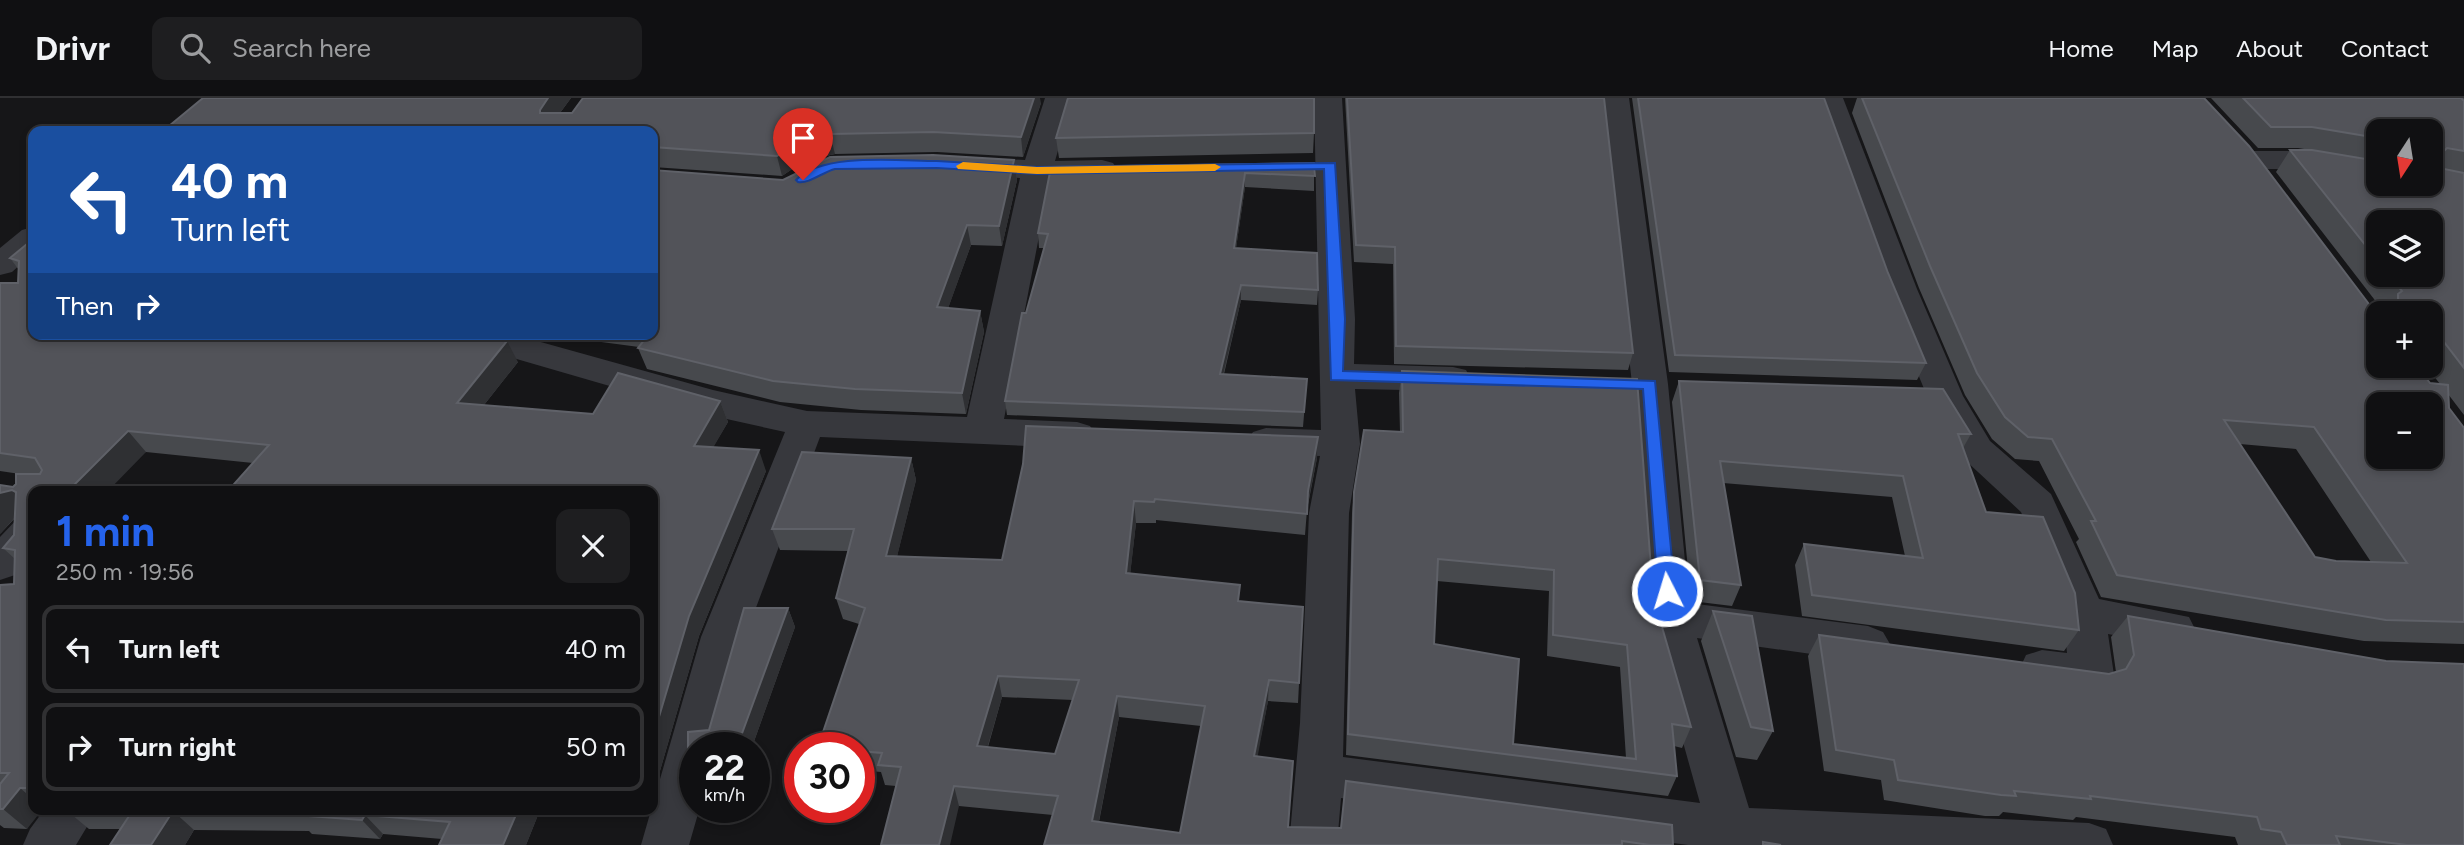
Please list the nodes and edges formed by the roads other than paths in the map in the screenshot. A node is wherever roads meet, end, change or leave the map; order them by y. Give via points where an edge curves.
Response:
1 (1059, 98) edge
2 (1328, 98) edge
3 (1615, 98) edge
4 (1829, 98) edge
5 (937, 164) edge
6 (1135, 169) edge
7 (1037, 170) junction
8 (2366, 171) edge
9 (2273, 192) edge
10 (28, 245) edge
11 (4, 282) edge
12 (491, 340) edge
13 (1336, 376) junction
14 (1486, 380) edge
15 (1905, 394) edge
16 (1945, 396) junction
17 (807, 424) junction
18 (984, 432) junction
19 (1107, 436) edge
20 (1231, 440) edge
21 (1341, 444) junction
22 (28, 533) edge
23 (0, 564) edge
24 (28, 587) edge
25 (0, 588) edge
26 (2084, 614) junction
27 (1669, 617) junction
28 (2217, 636) edge
29 (1901, 649) edge
30 (2010, 664) edge
31 (1319, 774) junction
32 (69, 815) edge
33 (1731, 837) edge
34 (47, 845) edge
35 (665, 845) edge
36 (1313, 845) edge
37 (2089, 845) edge

1 - 7 street
2 - 13 street via 1317,166 1338,319
3 - 27 street via 1650,384
4 - 16 street
5 - 7 street
6 - 7 street
7 - 18 street
8 - 9 street via 2241,151
10 - 11 street
12 - 17 street via 713,403
13 - 14 street
13 - 21 street
15 - 16 street
16 - 26 street via 1977,450 2038,504
17 - 18 street
17 - 35 street via 723,637
18 - 19 street
20 - 21 street
21 - 31 street via 1329,513
22 - 23 street
24 - 25 street
26 - 28 street
26 - 30 street via 2092,675
27 - 29 street
27 - 33 street
31 - 33 street
31 - 36 street
32 - 34 street
33 - 37 street

